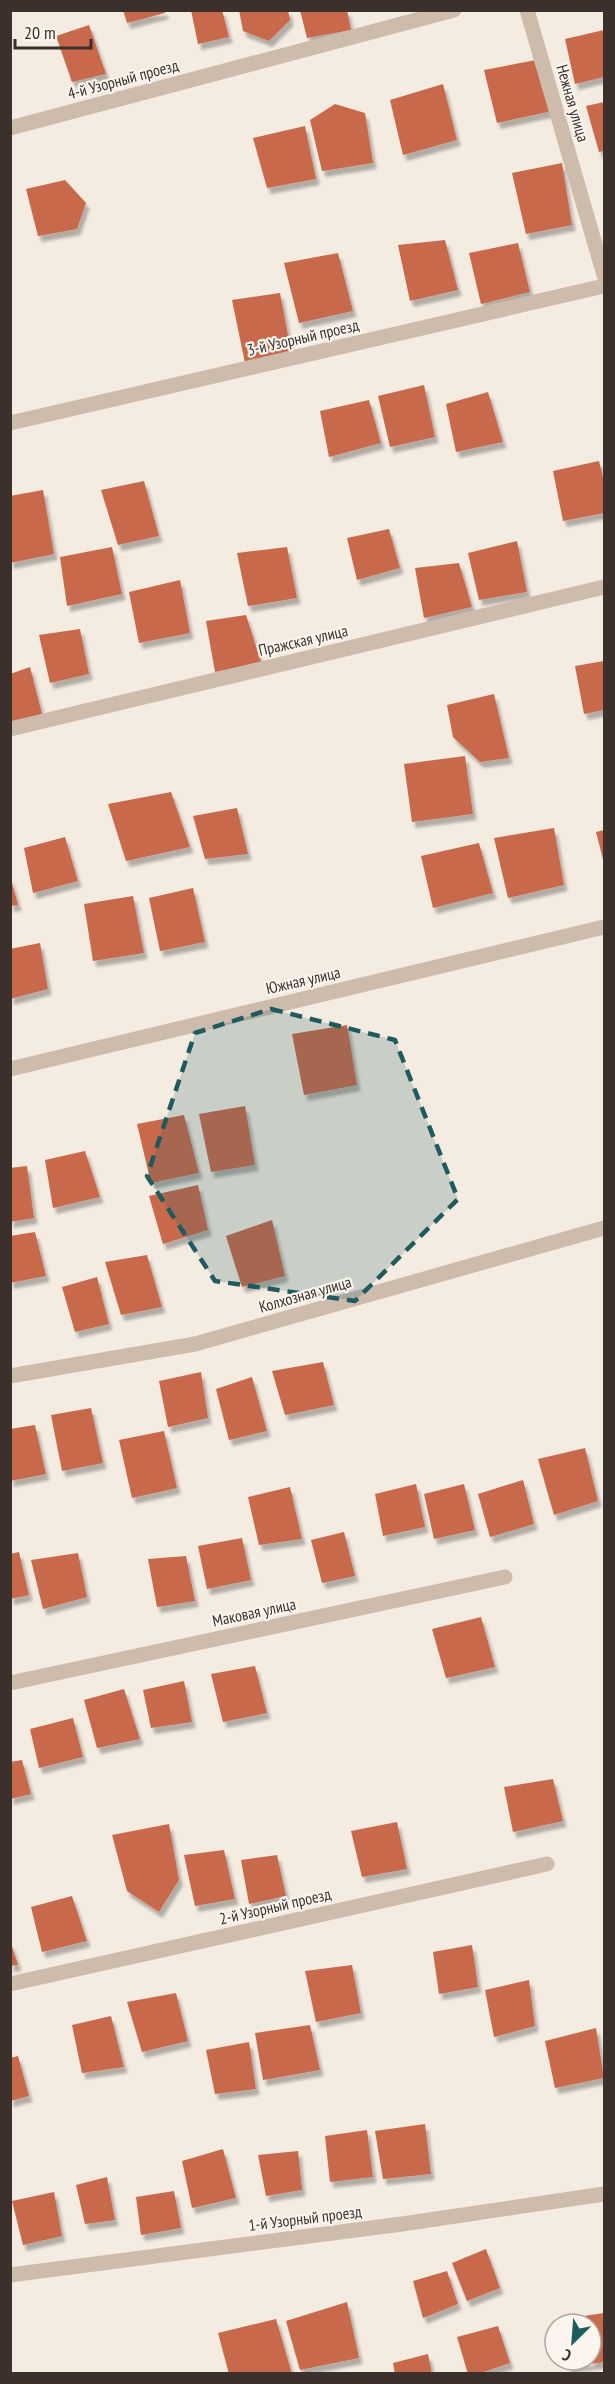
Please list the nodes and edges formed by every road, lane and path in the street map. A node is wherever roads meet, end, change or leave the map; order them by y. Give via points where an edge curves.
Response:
1 (454, 10) edge
2 (527, 10) edge
3 (10, 128) edge
4 (604, 275) edge
5 (604, 286) edge
6 (10, 423) edge
7 (604, 587) edge
8 (10, 729) edge
9 (604, 927) edge
10 (10, 1069) edge
11 (604, 1228) edge
12 (10, 1376) edge
13 (505, 1576) dead end
14 (10, 1683) edge
15 (547, 1864) dead end
16 (10, 1983) edge
17 (604, 2194) edge
18 (10, 2275) edge

1 - 3 street, 4-й Узорный проезд
2 - 4 street, Нежная улица
5 - 6 street, 3-й Узорный проезд
7 - 8 street, Пражская улица
9 - 10 street, Южная улица
11 - 12 street, Колхозная улица via 195,1344
13 - 14 street, Маковая улица
15 - 16 street, 2-й Узорный проезд
17 - 18 street, 1-й Узорный проезд

